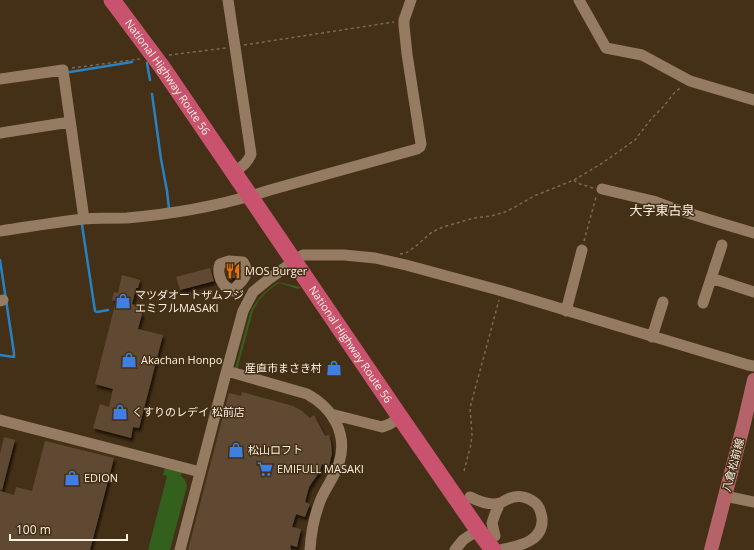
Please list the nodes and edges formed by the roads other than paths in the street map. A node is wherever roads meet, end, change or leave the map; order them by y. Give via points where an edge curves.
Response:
1 (112, 0) edge
2 (125, 0) edge
3 (228, 0) edge
4 (410, 0) edge
5 (579, 0) edge
6 (161, 56) junction
7 (0, 79) edge
8 (754, 100) edge
9 (70, 122) junction
10 (0, 133) edge
11 (238, 169) junction
12 (600, 189) road end
13 (256, 194) junction
14 (84, 219) junction
15 (0, 231) edge
16 (754, 233) edge
17 (722, 245) dead end
18 (582, 250) road end
19 (299, 257) junction
20 (711, 278) junction
21 (754, 292) edge
22 (662, 302) dead end
23 (703, 303) dead end
24 (566, 310) junction
25 (652, 336) junction
26 (754, 366) edge
27 (227, 371) junction
28 (754, 380) edge
29 (331, 414) junction
30 (400, 416) junction
31 (0, 420) edge
32 (200, 472) junction
33 (725, 496) junction
34 (470, 498) junction
35 (754, 502) edge
36 (500, 504) junction
37 (478, 530) junction
38 (496, 545) edge
39 (514, 547) edge
40 (180, 550) edge
41 (310, 550) edge
42 (456, 550) edge
43 (711, 550) edge

1 - 6 highway, National Highway Route 56
2 - 6 highway, National Highway Route 56
3 - 11 street via 251,154
4 - 13 street via 404,21 420,147
5 - 8 street via 606,48 642,55 690,81
6 - 11 highway, National Highway Route 56
7 - 9 street via 63,70
9 - 10 street
9 - 14 street
11 - 13 highway, National Highway Route 56
12 - 16 street via 653,201
13 - 14 street via 209,207 173,213
13 - 19 highway, National Highway Route 56
14 - 15 street
17 - 20 street
18 - 24 street
19 - 24 street via 344,255 375,258
19 - 27 street via 253,292 244,311
19 - 30 highway, National Highway Route 56
19 - 34 highway, National Highway Route 56
20 - 21 street
20 - 23 street
22 - 25 street
24 - 25 street
25 - 26 street
27 - 29 street via 307,394 325,406
27 - 32 street
28 - 33 main road, 八倉松前線
29 - 30 street via 382,427
29 - 41 street via 339,432 341,453 315,517
30 - 37 highway, National Highway Route 56
31 - 32 street
32 - 40 street
33 - 35 street
33 - 43 main road, 八倉松前線
34 - 36 street
34 - 38 highway, National Highway Route 56
36 - 38 street via 492,523
36 - 39 street via 515,496 523,497 532,500 541,512 542,522 533,539
37 - 38 highway, National Highway Route 56
37 - 42 street via 463,540
38 - 39 highway, National Highway Route 56

